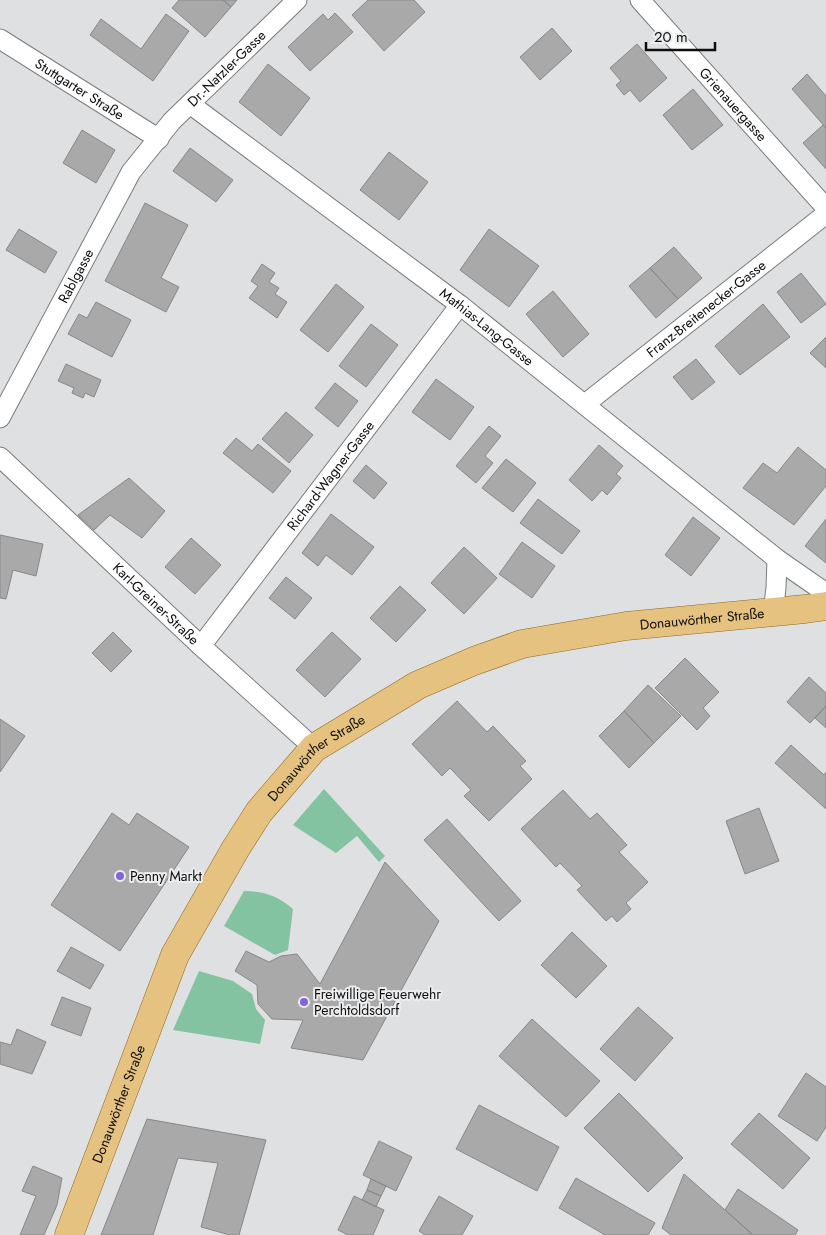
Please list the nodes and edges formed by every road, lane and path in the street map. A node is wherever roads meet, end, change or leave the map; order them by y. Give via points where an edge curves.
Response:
1 (297, 0) edge
2 (640, 0) edge
3 (0, 39) edge
4 (190, 104) junction
5 (159, 138) junction
6 (826, 208) edge
7 (826, 214) edge
8 (460, 305) junction
9 (585, 404) junction
10 (0, 418) edge
11 (0, 457) edge
12 (778, 559) junction
13 (826, 593) edge
14 (826, 606) edge
15 (773, 612) junction
16 (201, 646) junction
17 (314, 748) junction
18 (69, 1235) edge

1 - 4 street, Dr.-Natzler-Gasse
2 - 6 street, Grienauergasse
3 - 5 street, Stuttgarter Straße
4 - 5 street, Dr.-Natzler-Gasse
4 - 8 street, Mathias-Lang-Gasse
5 - 10 street, Rablgasse via 131,172
7 - 9 street, Franz-Breitenecker-Gasse
8 - 9 street, Mathias-Lang-Gasse
8 - 16 street, Richard-Wagner-Gasse
9 - 12 street, Mathias-Lang-Gasse
11 - 16 street, Karl-Greiner-Straße
12 - 13 street, Mathias-Lang-Gasse
12 - 15 street
14 - 15 main road, Donauwörther Straße
15 - 17 main road, Donauwörther Straße via 626,626 522,644 418,685
16 - 17 street, Karl-Greiner-Straße
17 - 18 main road, Donauwörther Straße via 259,812 175,955

